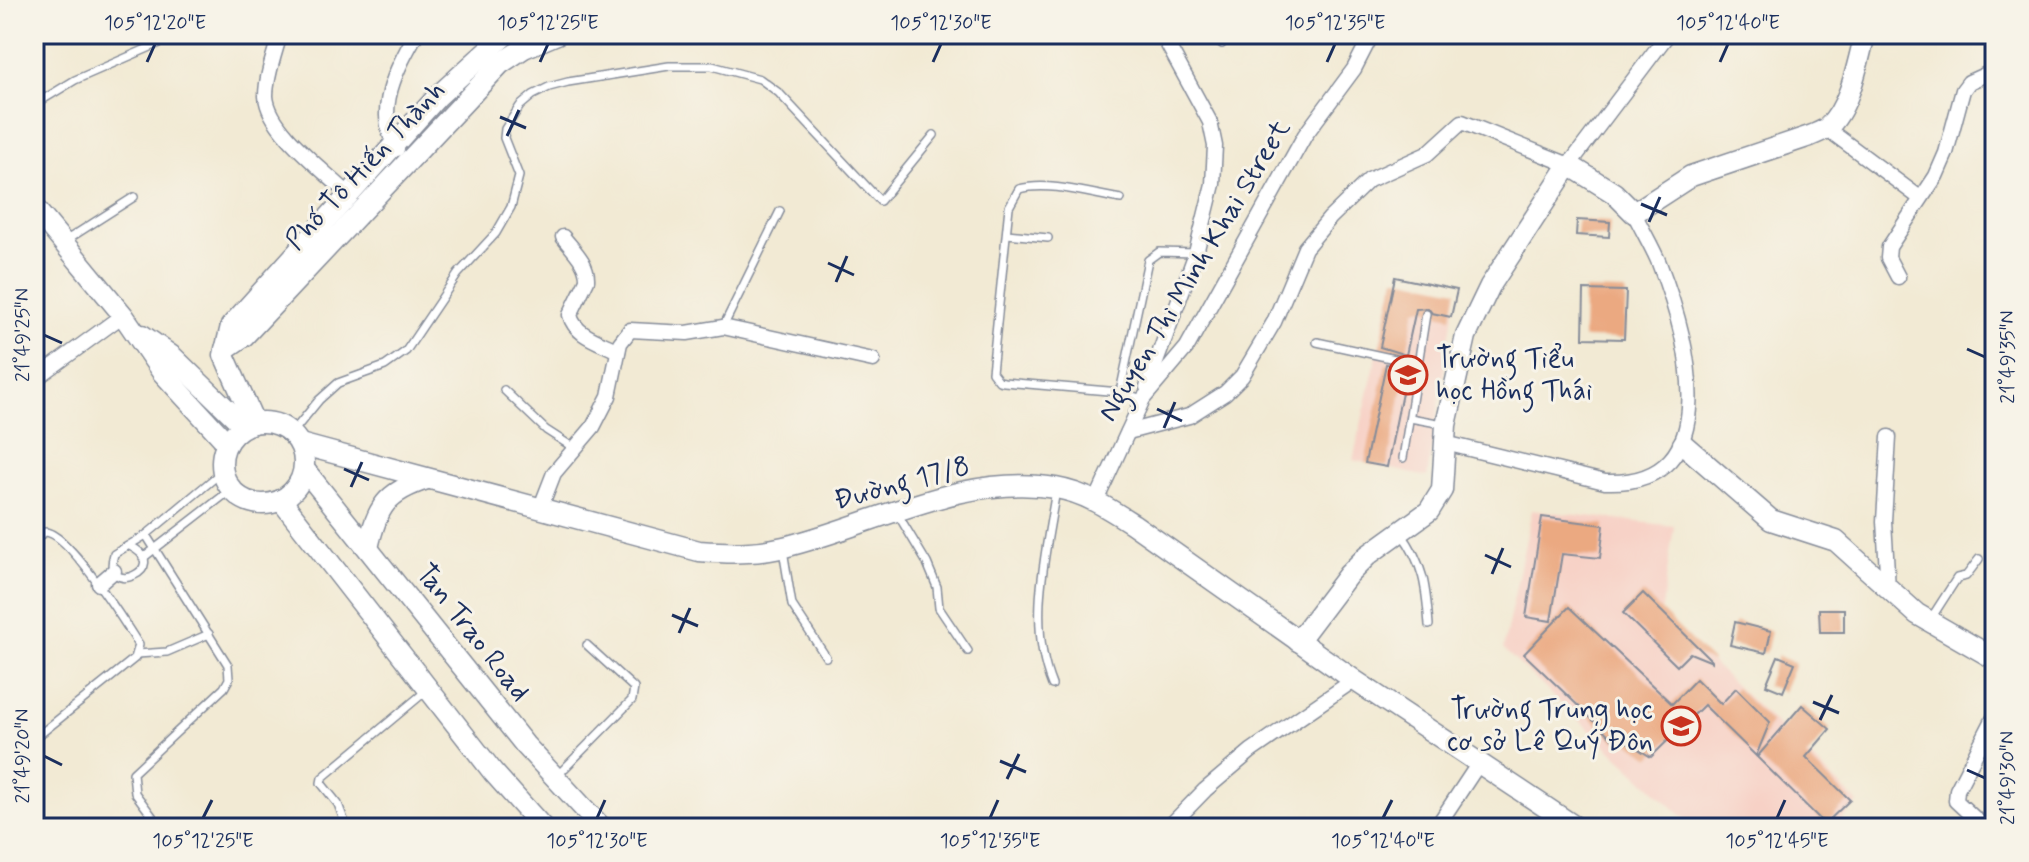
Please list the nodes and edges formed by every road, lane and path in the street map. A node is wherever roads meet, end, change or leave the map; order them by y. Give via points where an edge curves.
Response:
1 (280, 34) edge
2 (416, 34) edge
3 (506, 34) edge
4 (557, 34) edge
5 (1162, 34) edge
6 (1211, 34) edge
7 (1372, 34) edge
8 (1668, 34) edge
9 (1865, 34) edge
10 (176, 36) edge
11 (1222, 44) dead end
12 (1991, 72) dead end
13 (34, 105) edge
14 (1826, 128) junction
15 (934, 135) dead end
16 (394, 145) junction
17 (407, 162) junction
18 (1569, 165) junction
19 (349, 195) junction
20 (134, 197) dead end
21 (1920, 198) junction
22 (1121, 199) dead end
23 (34, 207) edge
24 (780, 211) dead end
25 (1634, 213) junction
26 (1007, 234) junction
27 (563, 237) dead end
28 (1048, 238) dead end
29 (63, 243) junction
30 (1196, 253) junction
31 (1898, 277) dead end
32 (1426, 314) dead end
33 (127, 322) junction
34 (723, 327) junction
35 (1317, 342) dead end
36 (225, 349) junction
37 (618, 351) junction
38 (873, 360) dead end
39 (1418, 364) junction
40 (34, 380) edge
41 (504, 390) dead end
42 (1120, 392) junction
43 (1143, 399) junction
44 (1410, 418) junction
45 (249, 424) junction
46 (1128, 432) junction
47 (1446, 434) junction
48 (1889, 437) dead end
49 (296, 438) junction
50 (227, 443) junction
51 (1683, 444) junction
52 (574, 448) junction
53 (1403, 458) dead end
54 (304, 469) junction
55 (427, 479) junction
56 (227, 480) junction
57 (1056, 488) junction
58 (281, 500) junction
59 (1096, 501) junction
60 (540, 509) junction
61 (896, 512) junction
62 (1400, 532) junction
63 (146, 535) junction
64 (34, 540) edge
65 (130, 546) junction
66 (368, 548) junction
67 (783, 548) junction
68 (155, 550) junction
69 (143, 558) junction
70 (1979, 559) dead end
71 (114, 571) junction
72 (99, 584) junction
73 (1888, 589) junction
74 (1929, 622) junction
75 (1429, 625) dead end
76 (209, 634) junction
77 (1298, 641) junction
78 (587, 645) dead end
79 (968, 651) dead end
80 (137, 654) junction
81 (826, 657) dead end
82 (1995, 659) edge
83 (1354, 680) junction
84 (1052, 685) dead end
85 (428, 690) junction
86 (1995, 716) edge
87 (34, 739) edge
88 (1479, 763) junction
89 (555, 778) junction
90 (1174, 826) edge
91 (161, 828) edge
92 (347, 828) edge
93 (543, 828) edge
94 (602, 828) edge
95 (1436, 828) edge
96 (1577, 828) edge
97 (1985, 828) edge

1 - 19 street via 266,92 268,110 277,126
2 - 16 street via 394,74 387,103
3 - 16 street, Phố Tô Hiến Thành
4 - 17 street, Phố Tô Hiến Thành via 500,64
5 - 30 street via 1210,122 1215,146 1213,184
6 - 11 lane
7 - 43 street, Nguyen Thi Minh Khai Street via 1354,69 1305,135 1187,347
8 - 18 street
9 - 14 street via 1851,86
10 - 13 lane via 75,80
12 - 21 street via 1963,90 1946,153
14 - 21 street
14 - 25 street via 1711,167
15 - 49 lane via 880,201 760,79 712,66 669,66 549,87 520,106 505,129 519,176 511,207 496,233 458,274 406,351 385,366 338,383 319,400
16 - 17 street
16 - 19 street, Phố Tô Hiến Thành
17 - 36 street, Phố Tô Hiến Thành via 244,336
18 - 25 street via 1614,193
18 - 46 street via 1462,122 1427,154 1369,180 1330,218 1305,248 1274,322 1242,376 1225,393 1189,416
18 - 47 street via 1490,286 1466,336
19 - 36 street, Phố Tô Hiến Thành via 231,326
20 - 29 lane
21 - 31 street via 1889,247 1888,258
22 - 26 lane via 1019,189 1009,207
23 - 29 street
24 - 34 lane
25 - 51 street via 1658,261 1685,354 1690,402
26 - 28 lane
26 - 42 lane via 992,372 1004,382
27 - 37 street via 587,273 571,321 582,333
29 - 33 street
30 - 42 lane via 1159,252 1148,260
30 - 43 street
32 - 39 lane
33 - 40 street
33 - 45 street
33 - 50 street via 162,372
34 - 37 street via 687,333 630,330
34 - 38 street
35 - 39 lane
36 - 45 street
37 - 52 street via 609,396 593,427
39 - 44 lane
41 - 52 lane via 546,430
42 - 43 lane
43 - 46 street, Nguyen Thi Minh Khai Street
44 - 47 lane
44 - 53 lane
45 - 49 street via 281,425
45 - 50 street
46 - 59 street, Nguyen Thi Minh Khai Street
47 - 51 street via 1605,482 1647,478 1666,466
47 - 62 street via 1442,490 1429,511
48 - 73 street via 1884,521
49 - 54 street
49 - 55 street, Đường 17/8
50 - 56 street
51 - 73 street via 1771,520 1836,541
52 - 60 street via 554,473
54 - 58 street via 292,492
54 - 66 street, Tan Trao Road
55 - 60 street, Đường 17/8
55 - 66 street via 389,497 374,522
56 - 58 street via 242,498 255,503
56 - 63 lane
56 - 68 lane
57 - 59 street, Đường 17/8
57 - 61 street, Đường 17/8 via 974,489
57 - 84 lane via 1040,623
58 - 85 street
59 - 77 street, Đường 17/8
60 - 67 street, Đường 17/8 via 699,551 738,554
61 - 67 street, Đường 17/8
61 - 79 lane via 927,563 939,608
62 - 75 lane via 1426,583
62 - 77 street via 1348,575
63 - 65 lane
63 - 68 lane
64 - 72 lane via 45,532 56,534
65 - 69 lane
65 - 71 lane via 114,554
66 - 89 street, Tan Trao Road
67 - 81 lane via 792,605
68 - 69 lane
68 - 76 lane
69 - 71 lane via 138,575 121,577
70 - 74 lane via 1966,576 1957,578
71 - 72 street
72 - 80 lane via 139,645
73 - 74 street
74 - 82 street
76 - 80 lane via 167,652
76 - 91 lane via 228,665 229,679 133,773 135,793
77 - 83 street, Đường 17/8
78 - 89 lane via 635,694
80 - 87 lane
83 - 88 street, Đường 17/8
83 - 90 street via 1251,751 1205,790
85 - 92 lane via 322,778
85 - 93 street
86 - 97 street via 1956,801
88 - 95 street
88 - 96 street, Đường 17/8
89 - 94 street, Tan Trao Road

